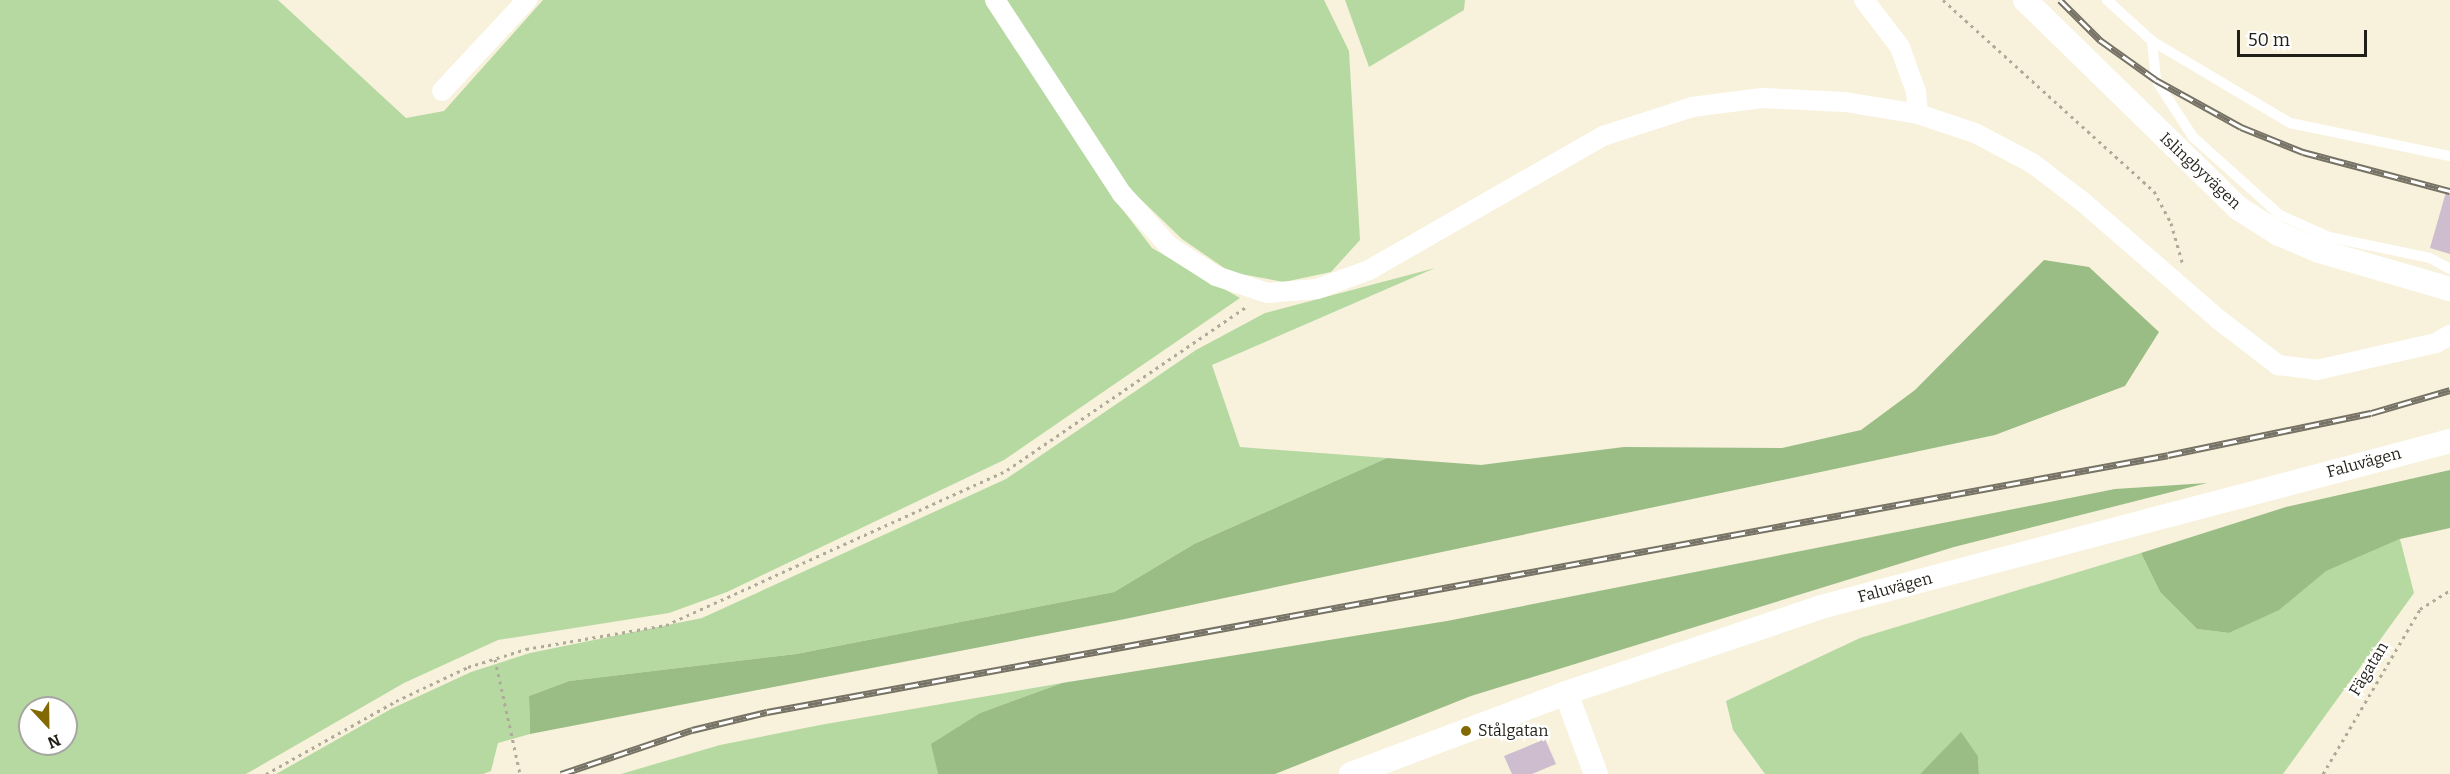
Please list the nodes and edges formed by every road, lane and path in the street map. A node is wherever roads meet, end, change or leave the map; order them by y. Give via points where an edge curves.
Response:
1 (527, 0) edge
2 (996, 0) edge
3 (1864, 0) edge
4 (1943, 0) edge
5 (2025, 0) edge
6 (2107, 0) edge
7 (2152, 41) junction
8 (442, 91) dead end
9 (1918, 114) junction
10 (2450, 156) edge
11 (2450, 269) edge
12 (2450, 289) edge
13 (1267, 293) junction
14 (2193, 296) junction
15 (2450, 335) edge
16 (2450, 441) edge
17 (2450, 590) edge
18 (495, 659) junction
19 (1566, 693) junction
20 (266, 774) edge
21 (520, 774) edge
22 (1352, 774) edge
23 (1596, 774) edge
24 (2323, 774) edge

1 - 8 street
2 - 13 street via 1129,203 1169,246 1216,276
3 - 9 street via 1900,47 1916,92
4 - 14 path via 2154,191 2171,222
5 - 12 street, Islingbyvägen via 2238,208 2279,234 2319,251
6 - 7 lane
7 - 10 lane via 2290,123
7 - 11 lane via 2157,80 2193,137 2280,215 2329,237 2430,258
9 - 13 street via 1845,102 1762,98 1692,107 1603,136 1370,270 1317,289
9 - 14 street via 1975,133 2032,163
13 - 18 path via 1007,470 666,625 526,649
14 - 15 street via 2254,347 2292,369 2317,370 2436,343
16 - 19 street, Faluvägen via 1821,607
17 - 24 path, Fägatan via 2420,609
18 - 20 path via 396,701
18 - 21 path
19 - 22 street, Faluvägen
19 - 23 street

